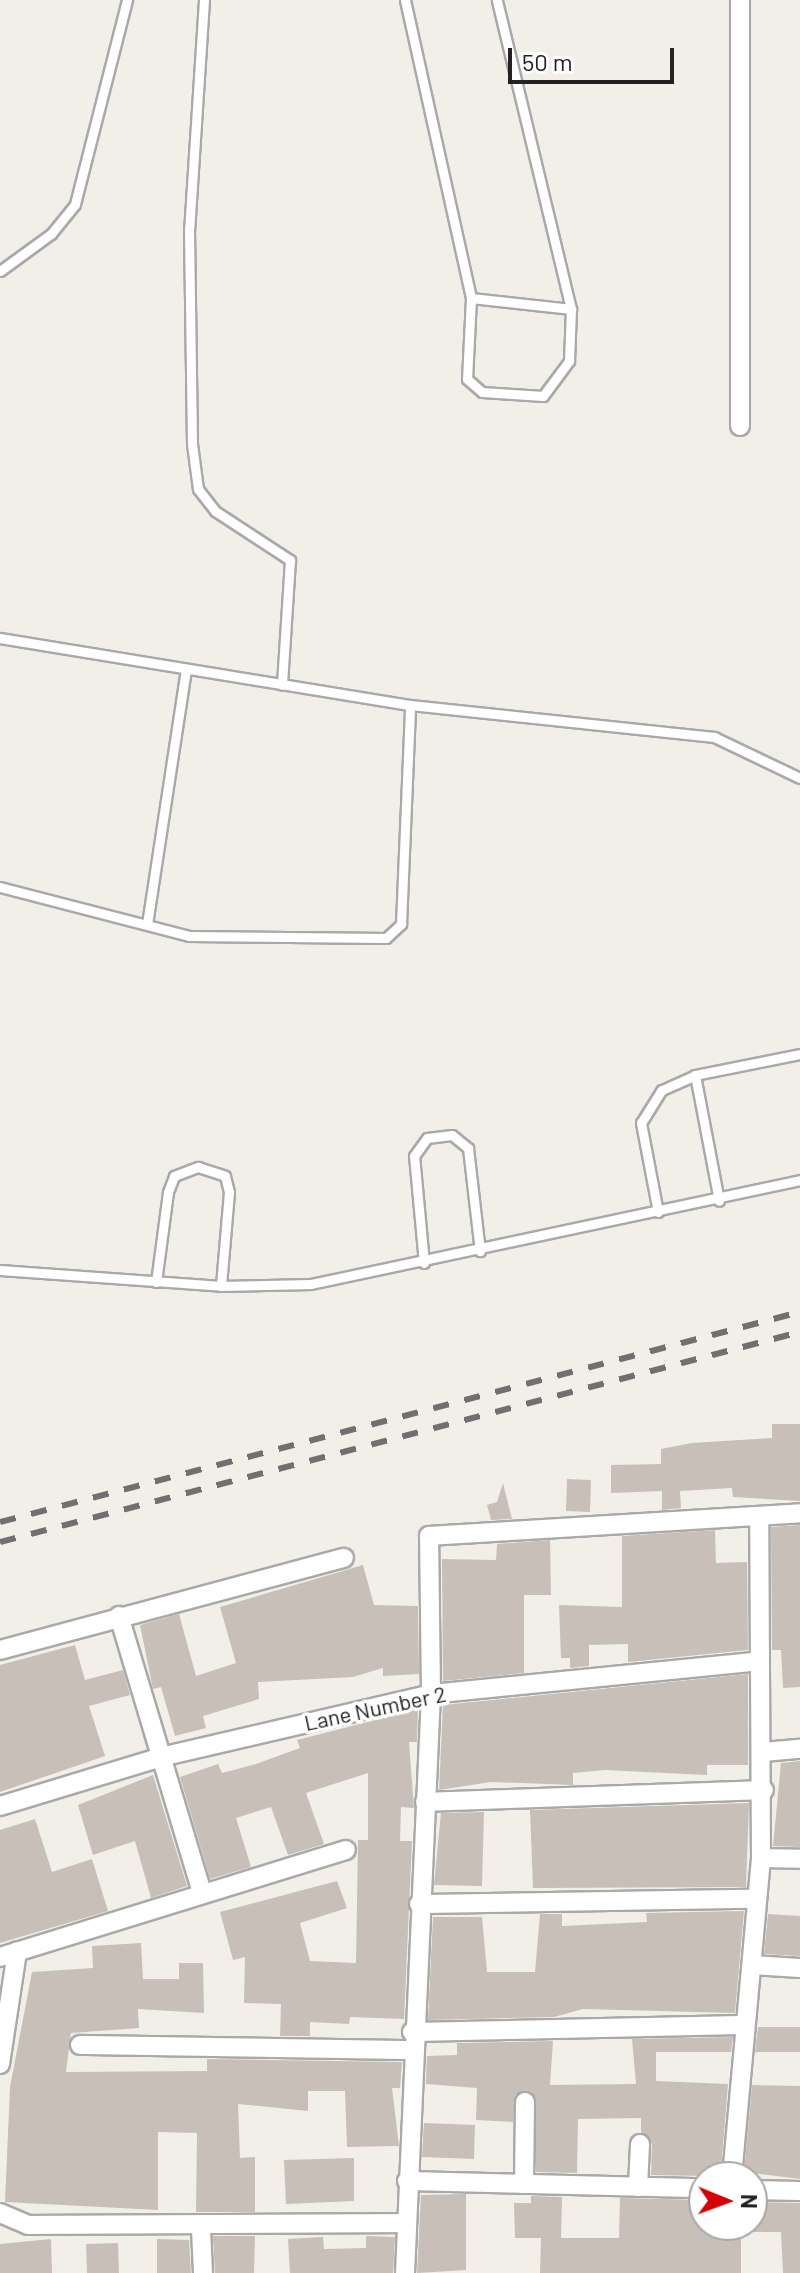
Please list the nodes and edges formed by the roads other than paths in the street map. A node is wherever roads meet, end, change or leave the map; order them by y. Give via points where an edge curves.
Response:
1 (127, 0) edge
2 (204, 0) edge
3 (405, 0) edge
4 (497, 0) edge
5 (740, 0) edge
6 (0, 271) edge
7 (471, 298) junction
8 (571, 309) junction
9 (740, 426) dead end
10 (0, 638) edge
11 (186, 670) junction
12 (282, 685) junction
13 (410, 705) junction
14 (800, 778) edge
15 (0, 887) edge
16 (147, 924) junction
17 (800, 1054) edge
18 (695, 1075) junction
19 (800, 1180) edge
20 (719, 1201) junction
21 (658, 1212) junction
22 (480, 1251) junction
23 (424, 1263) junction
24 (0, 1270) edge
25 (156, 1282) junction
26 (221, 1286) junction
27 (800, 1513) edge
28 (759, 1517) junction
29 (344, 1558) dead end
30 (119, 1616) junction
31 (0, 1650) edge
32 (759, 1661) junction
33 (431, 1694) junction
34 (800, 1749) edge
35 (763, 1752) junction
36 (161, 1757) junction
37 (764, 1790) junction
38 (425, 1802) junction
39 (0, 1806) edge
40 (346, 1850) dead end
41 (761, 1858) junction
42 (800, 1859) edge
43 (201, 1890) junction
44 (756, 1899) junction
45 (419, 1904) junction
46 (8, 1954) edge
47 (752, 1965) junction
48 (800, 1968) edge
49 (744, 2025) junction
50 (411, 2041) junction
51 (80, 2045) dead end
52 (0, 2064) edge
53 (525, 2102) dead end
54 (640, 2144) dead end
55 (733, 2161) edge
56 (407, 2181) junction
57 (524, 2184) junction
58 (638, 2187) junction
59 (688, 2188) edge
60 (768, 2190) edge
61 (800, 2191) edge
62 (0, 2213) edge
63 (407, 2223) junction
64 (201, 2229) junction
65 (203, 2273) edge
66 (405, 2273) edge

1 - 6 lane via 75,204 51,234
2 - 12 lane via 189,229 195,474 215,511 290,560
3 - 7 lane
4 - 8 lane
5 - 9 street
7 - 8 lane
7 - 8 lane via 467,379 482,392 512,398 556,387 569,361
10 - 11 lane
11 - 12 lane
11 - 16 lane
12 - 13 lane
13 - 14 lane via 714,737
13 - 16 lane via 401,924 394,933 290,941 189,936
15 - 16 lane
17 - 18 lane
18 - 20 lane
18 - 21 lane via 662,1090 641,1123
19 - 20 lane
20 - 21 lane
21 - 22 lane
22 - 23 lane
22 - 23 lane via 468,1148 452,1135 427,1138 414,1156
23 - 26 lane via 311,1284
24 - 25 lane
25 - 26 lane
25 - 26 lane via 168,1192 174,1176 198,1167 225,1176 229,1192
27 - 28 street
28 - 32 street
28 - 33 street via 429,1536
29 - 30 street
30 - 31 street
30 - 36 street
32 - 33 street, Lane Number 2
32 - 35 street
33 - 36 street, Lane Number 2
33 - 38 street
34 - 35 street
35 - 37 street
36 - 39 street, Lane Number 2
36 - 43 street
37 - 38 street
37 - 41 street
38 - 45 street
40 - 43 street
41 - 42 street
41 - 44 street
43 - 46 street
44 - 45 street
44 - 47 street
45 - 50 street
46 - 52 street
47 - 48 street
47 - 49 street
49 - 50 street
49 - 55 street
50 - 51 street
50 - 56 street
53 - 57 street
54 - 58 street
56 - 57 street
56 - 63 street
57 - 58 street
58 - 59 street
60 - 61 street
62 - 64 street via 28,2225
63 - 64 street
63 - 66 street
64 - 65 street

